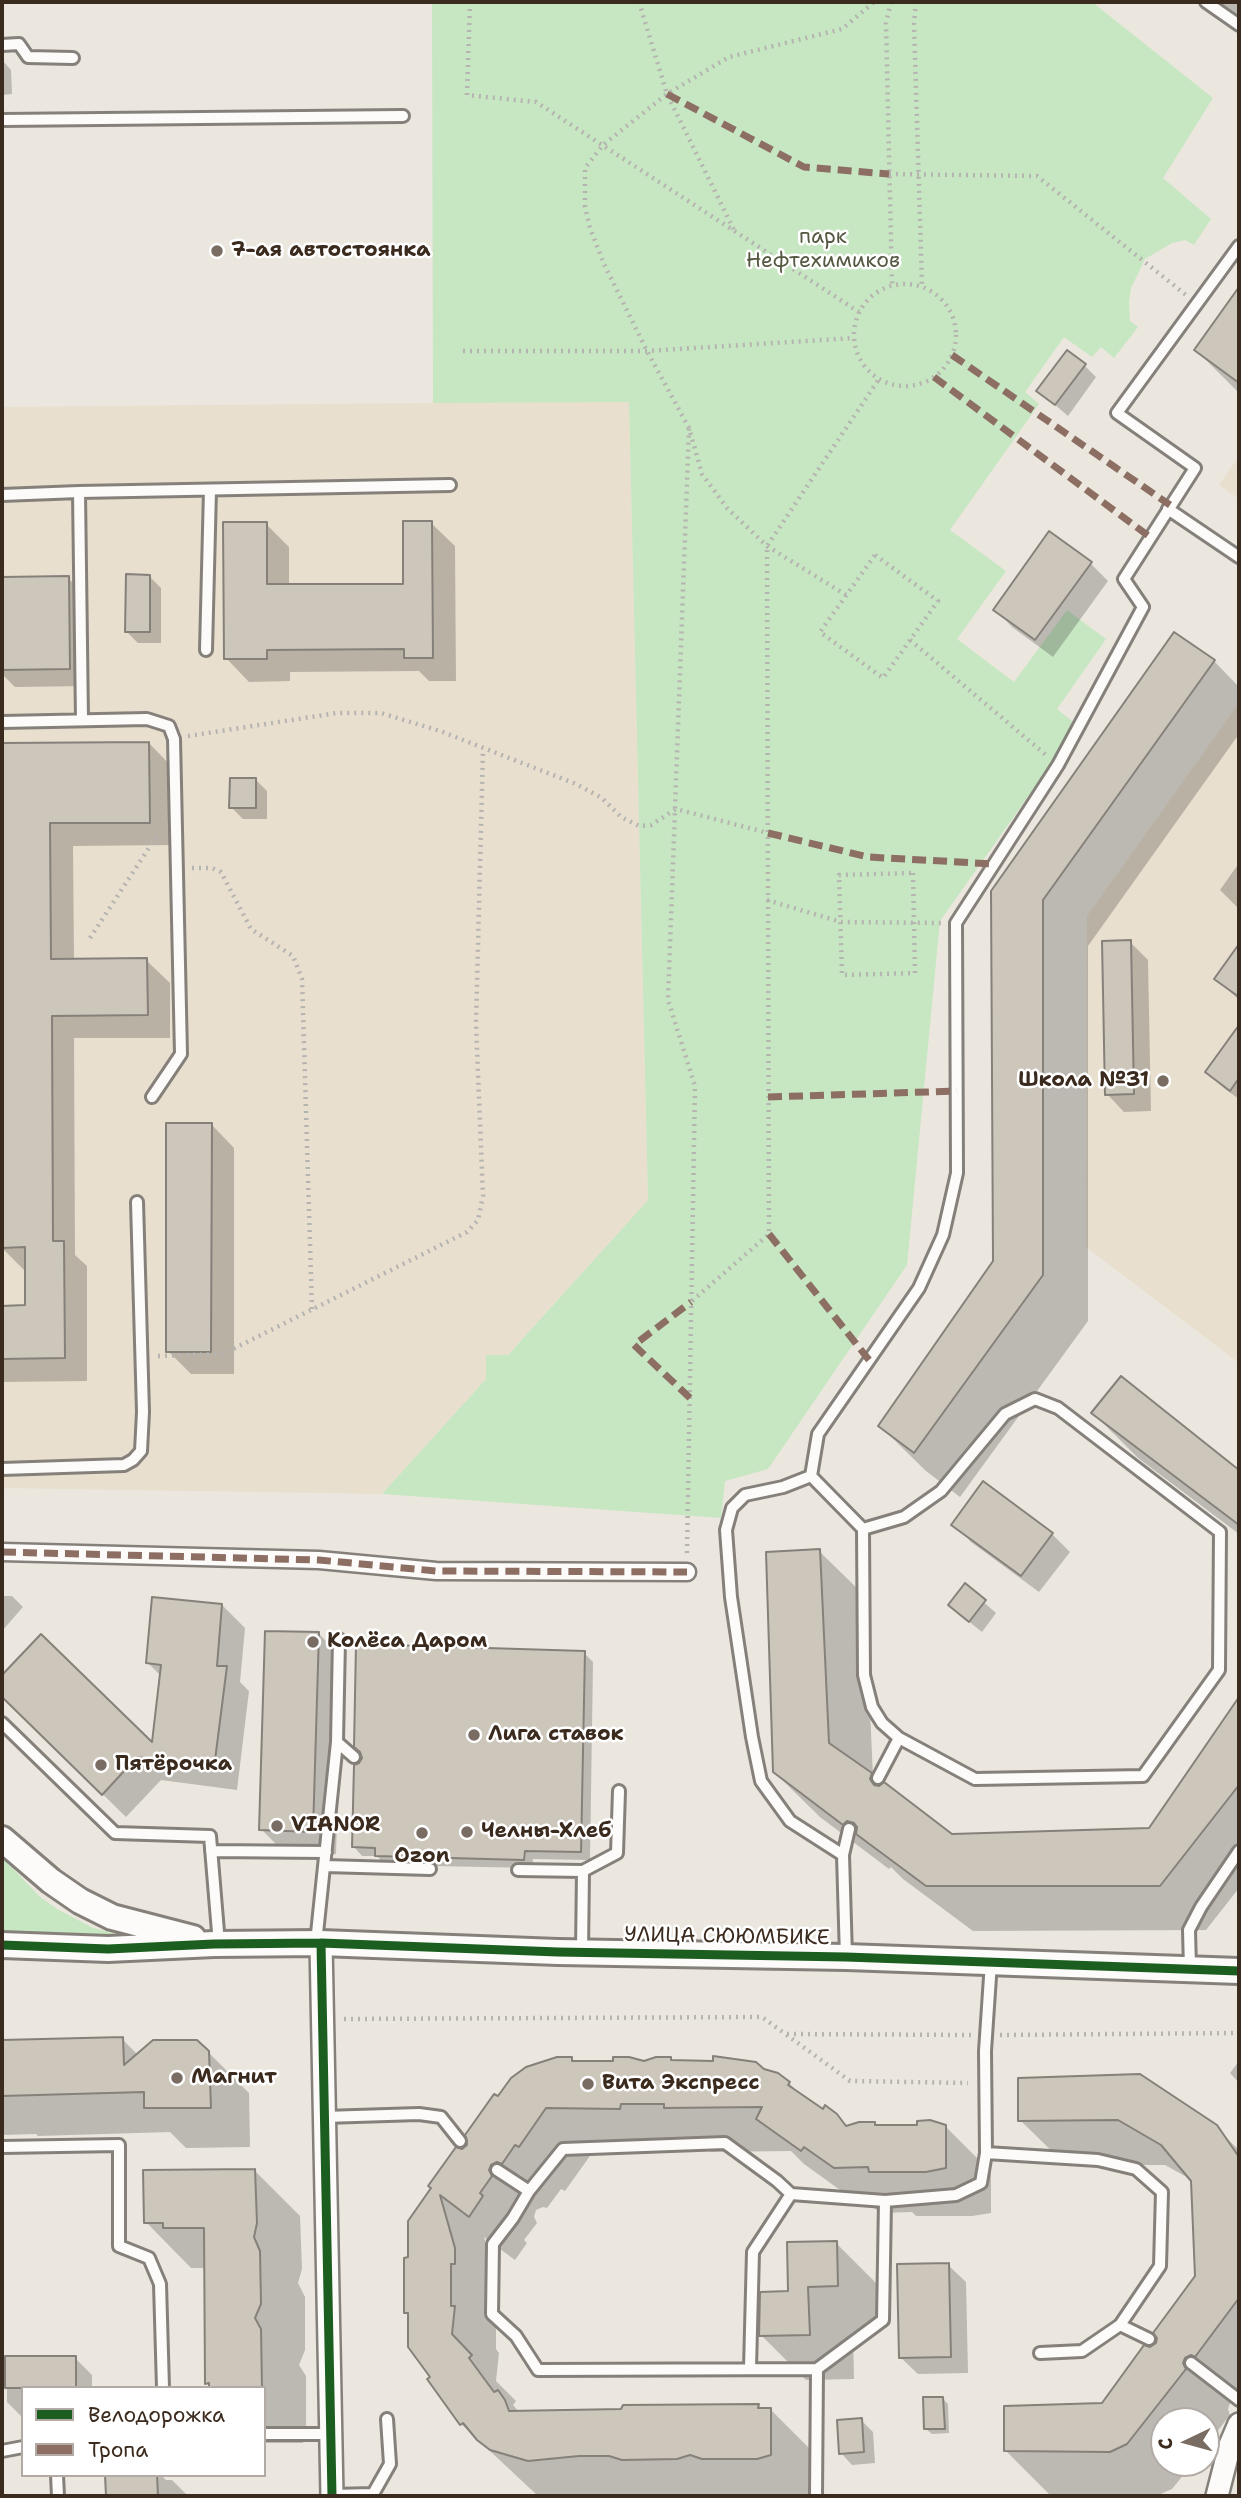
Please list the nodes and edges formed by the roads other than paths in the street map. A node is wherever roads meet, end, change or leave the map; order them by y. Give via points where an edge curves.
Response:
1 (1210, 3) edge
2 (1239, 25) edge
3 (2, 45) edge
4 (73, 58) dead end
5 (403, 116) dead end
6 (2, 121) edge
7 (1239, 246) edge
8 (450, 485) dead end
9 (210, 490) junction
10 (79, 492) junction
11 (2, 495) edge
12 (1168, 509) junction
13 (1239, 557) edge
14 (206, 650) dead end
15 (82, 720) junction
16 (2, 722) edge
17 (152, 1097) dead end
18 (138, 1202) dead end
19 (2, 1469) edge
20 (811, 1476) junction
21 (863, 1529) junction
22 (2, 1552) edge
23 (687, 1573) road end
24 (340, 1639) dead end
25 (2, 1723) edge
26 (899, 1738) junction
27 (337, 1742) junction
28 (354, 1757) dead end
29 (878, 1778) dead end
30 (619, 1791) dead end
31 (849, 1829) dead end
32 (2, 1839) edge
33 (211, 1851) junction
34 (1239, 1851) edge
35 (326, 1852) junction
36 (843, 1854) junction
37 (325, 1866) junction
38 (429, 1869) dead end
39 (518, 1870) dead end
40 (583, 1871) junction
41 (318, 1943) junction
42 (216, 1944) junction
43 (2, 1945) edge
44 (582, 1952) junction
45 (846, 1957) junction
46 (991, 1962) junction
47 (1190, 1968) junction
48 (1239, 1970) edge
49 (324, 2117) junction
50 (460, 2141) dead end
51 (2, 2147) edge
52 (986, 2153) junction
53 (497, 2170) dead end
54 (529, 2190) junction
55 (791, 2194) junction
56 (885, 2201) junction
57 (1120, 2325) junction
58 (1149, 2339) dead end
59 (1040, 2353) dead end
60 (1191, 2363) dead end
61 (750, 2368) junction
62 (817, 2369) junction
63 (163, 2386) edge
64 (1239, 2400) edge
65 (387, 2419) dead end
66 (1239, 2424) edge
67 (266, 2434) edge
68 (331, 2434) junction
69 (21, 2447) edge
70 (2, 2451) edge
71 (57, 2477) edge
72 (58, 2496) edge
73 (332, 2496) edge
74 (816, 2496) edge
75 (1217, 2496) edge

1 - 2 lane
3 - 4 lane via 19,44 28,57
5 - 6 lane
7 - 12 lane via 1117,413 1195,468
8 - 9 lane
9 - 10 lane
9 - 14 lane
10 - 11 lane
10 - 15 lane
12 - 13 lane
12 - 20 lane via 1124,579 1143,607 1058,765 956,923 957,1172 943,1236 919,1288 818,1434
15 - 16 lane
15 - 17 lane via 148,719 169,726 174,739 181,1054
18 - 19 lane via 141,1451 124,1465
20 - 21 lane
20 - 36 lane via 745,1494 732,1508 726,1530 731,1597 761,1781 790,1821
21 - 26 lane via 864,1675 872,1707
21 - 26 lane via 904,1517 941,1491 1005,1414 1035,1399 1058,1408 1220,1532 1219,1670 1143,1776 975,1779
22 - 23 street via 319,1560 436,1571
24 - 27 lane
25 - 33 lane via 115,1833 210,1836
26 - 29 lane
27 - 28 lane
27 - 35 lane
30 - 40 lane via 617,1853
31 - 36 lane
32 - 42 street via 51,1881 112,1917
33 - 35 lane
33 - 42 lane
34 - 47 lane via 1189,1930
35 - 37 lane
36 - 45 lane
37 - 38 lane
37 - 41 lane
39 - 40 lane
40 - 44 lane
41 - 42 street, УЛИЦА СЮЮМБИКЕ
41 - 44 street, УЛИЦА СЮЮМБИКЕ
41 - 49 street
42 - 43 street via 108,1949
44 - 45 street, УЛИЦА СЮЮМБИКЕ
45 - 46 street, УЛИЦА СЮЮМБИКЕ
46 - 47 street, УЛИЦА СЮЮМБИКЕ
46 - 52 lane
47 - 48 street, УЛИЦА СЮЮМБИКЕ
49 - 50 lane via 441,2116
49 - 68 street
51 - 63 lane via 119,2145 119,2246 149,2258 160,2284
52 - 56 lane via 981,2183 956,2195
52 - 57 lane via 1098,2160 1136,2169 1162,2192 1160,2266
53 - 54 lane
54 - 55 lane via 564,2149 725,2143
54 - 61 lane via 493,2244 492,2314 516,2336 538,2370
55 - 56 lane
55 - 61 lane via 753,2252
56 - 62 lane via 883,2320
57 - 58 lane
57 - 59 lane via 1082,2351
60 - 64 lane
61 - 62 lane
62 - 74 lane
65 - 73 lane via 390,2464 373,2494
66 - 75 street
67 - 68 lane
68 - 73 street
69 - 70 lane
71 - 72 lane

